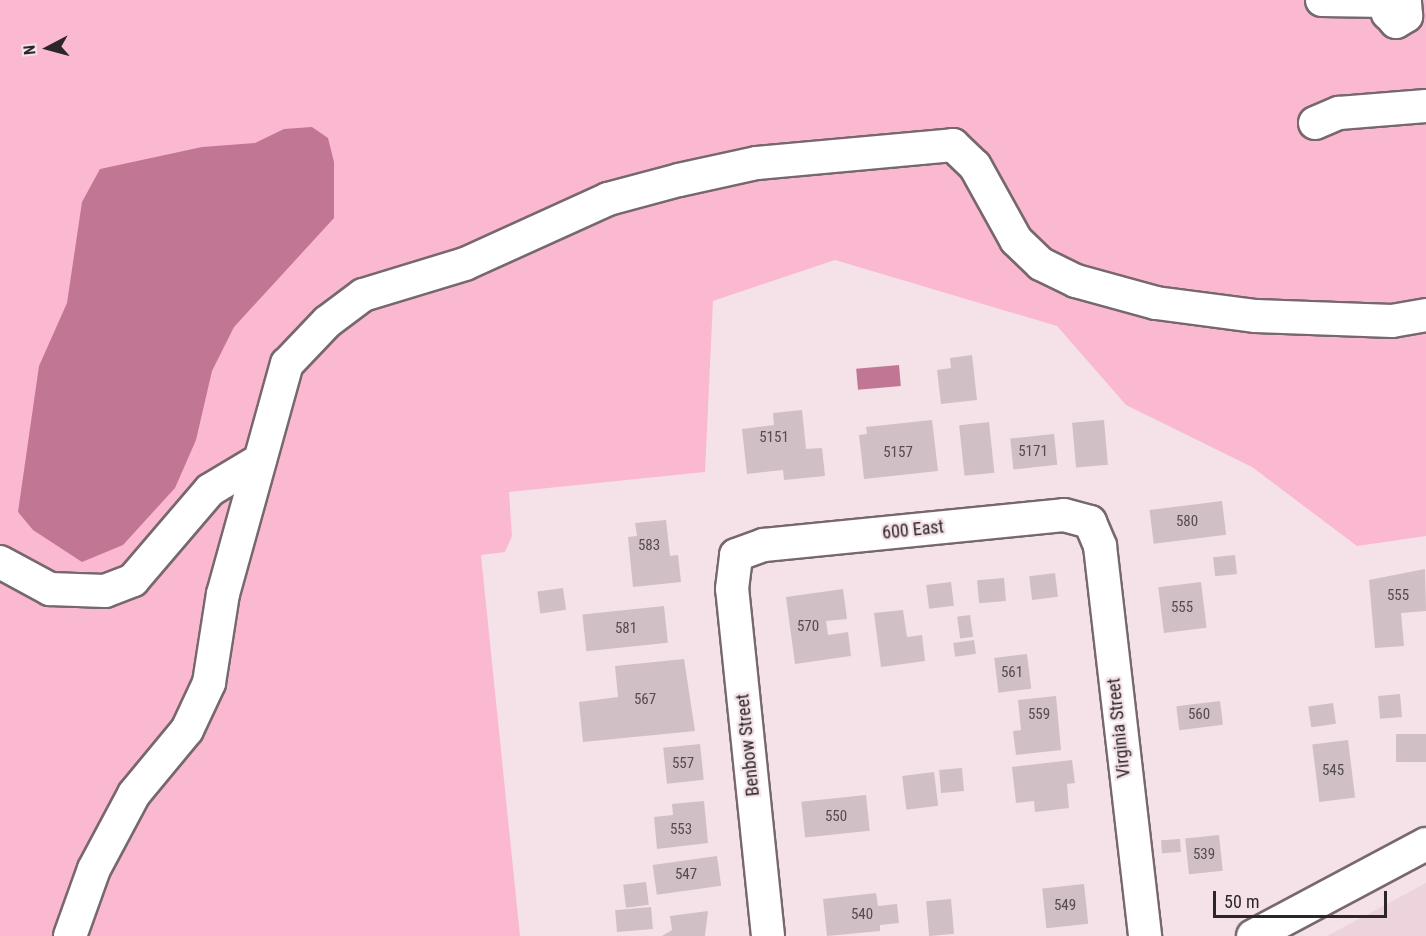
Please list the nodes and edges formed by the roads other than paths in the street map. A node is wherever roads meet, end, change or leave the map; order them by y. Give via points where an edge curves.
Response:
1 (1322, 0) edge
2 (1405, 0) edge
3 (1426, 106) edge
4 (1315, 123) dead end
5 (1426, 315) edge
6 (260, 460) junction
7 (1090, 522) joint
8 (736, 555) joint
9 (0, 562) edge
10 (1426, 844) edge
11 (70, 936) edge
12 (768, 936) edge
13 (1145, 936) edge
14 (1254, 936) edge

1 - 2 street via 1388,1 1395,4 1388,13 1396,22 1406,16
3 - 4 street via 1339,113
5 - 6 street via 1392,321 1256,316 1156,303 1076,281 1041,264 1016,240 975,166 952,145 757,163 608,199 465,264 363,295 327,322 287,364
6 - 9 street via 210,490 133,580 105,591 50,589
6 - 11 street via 223,594 209,683 187,730 134,794 94,869
7 - 8 street, 600 East via 1056,515 764,545
7 - 13 street, Virginia Street via 1100,546
8 - 12 street, Benbow Street via 732,589
10 - 14 street

